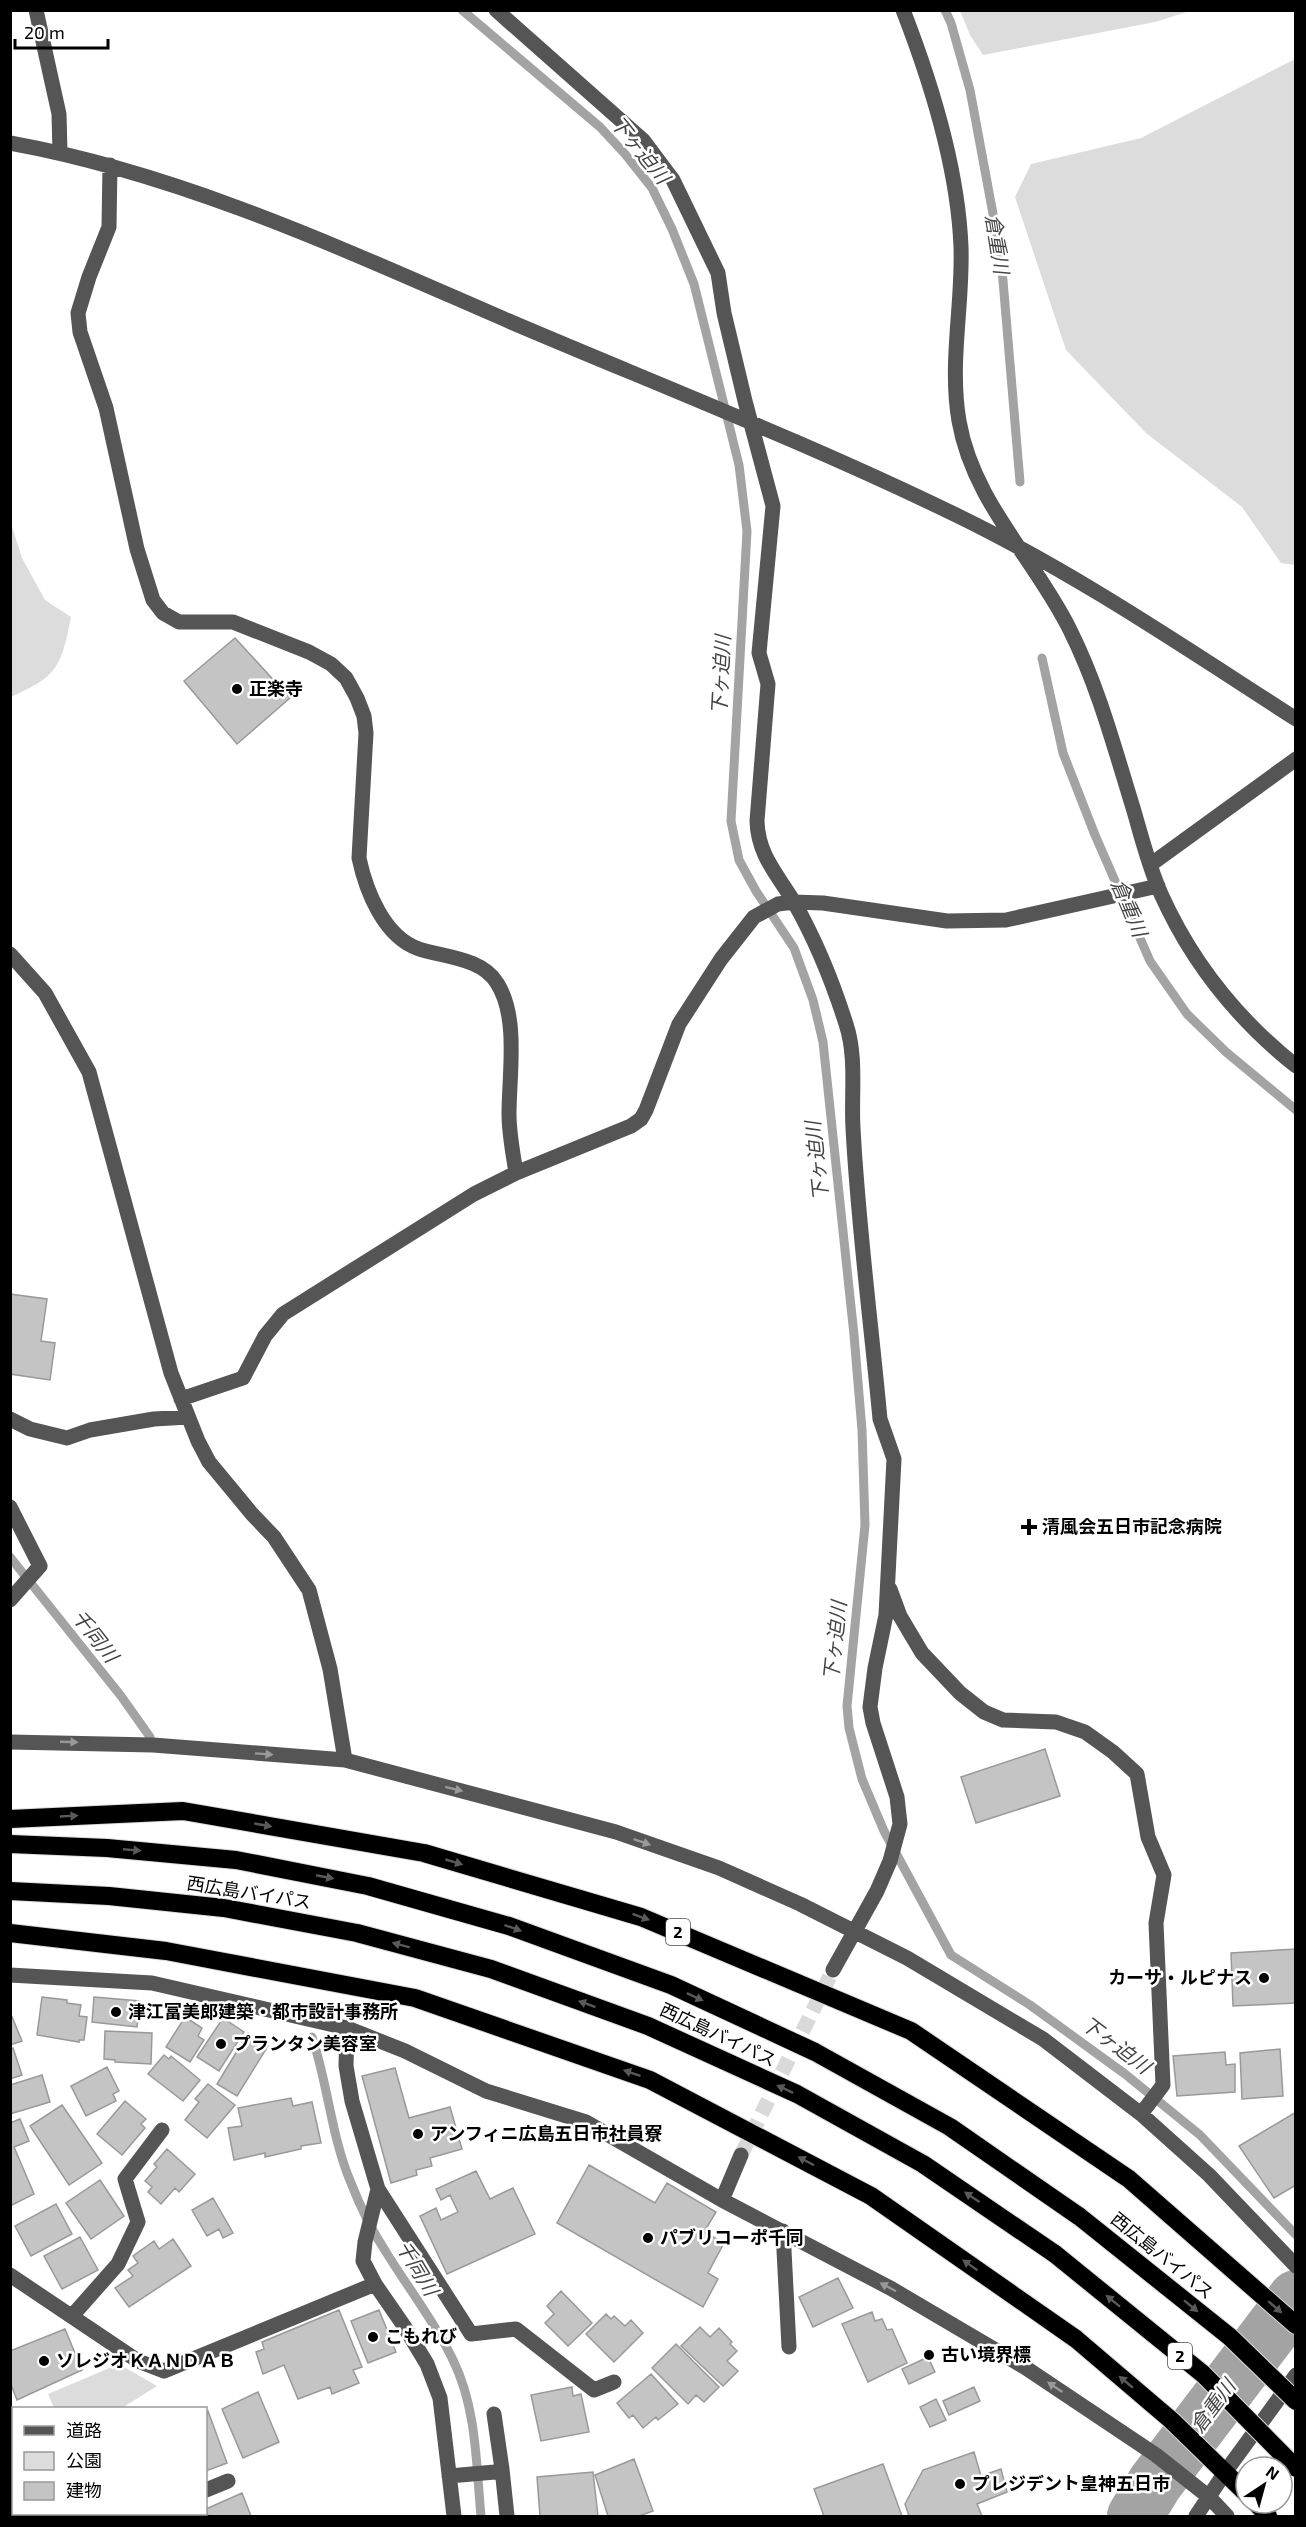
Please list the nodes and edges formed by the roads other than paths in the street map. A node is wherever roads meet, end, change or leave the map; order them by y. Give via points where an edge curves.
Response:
1 (36, 10) edge
2 (496, 10) edge
3 (903, 10) edge
4 (10, 143) edge
5 (60, 152) junction
6 (110, 165) junction
7 (750, 424) junction
8 (1016, 545) junction
9 (1296, 719) edge
10 (1296, 759) edge
11 (1150, 865) junction
12 (1158, 886) junction
13 (786, 903) junction
14 (10, 954) edge
15 (1296, 1066) edge
16 (516, 1173) junction
17 (181, 1398) junction
18 (188, 1417) junction
19 (10, 1419) edge
20 (10, 1507) edge
21 (887, 1583) junction
22 (16, 1594) edge
23 (10, 1742) edge
24 (345, 1760) junction
25 (10, 1819) edge
26 (10, 1844) edge
27 (10, 1891) edge
28 (853, 1931) junction
29 (10, 1933) edge
30 (833, 1970) tunnel mouth
31 (10, 1975) edge
32 (347, 2028) junction
33 (1142, 2113) junction
34 (162, 2130) dead end
35 (741, 2155) tunnel mouth
36 (375, 2196) junction
37 (722, 2200) junction
38 (783, 2231) junction
39 (1296, 2266) edge
40 (10, 2275) edge
41 (375, 2284) junction
42 (72, 2316) junction
43 (1296, 2325) edge
44 (789, 2347) dead end
45 (1296, 2375) edge
46 (614, 2382) dead end
47 (1296, 2401) edge
48 (494, 2414) dead end
49 (1296, 2468) edge
50 (1225, 2470) junction
51 (498, 2471) junction
52 (455, 2475) junction
53 (1234, 2480) edge
54 (228, 2481) dead end
55 (207, 2490) edge
56 (1205, 2495) junction
57 (454, 2517) edge
58 (507, 2517) edge
59 (1196, 2517) edge
60 (1227, 2517) edge

1 - 5 street via 59,114
2 - 7 street via 643,140 673,180 718,273
3 - 8 street via 922,61 958,212 960,275 955,389 959,424 982,490
4 - 5 street
5 - 6 street
6 - 7 street via 297,231
6 - 16 street via 109,227 78,313 106,408 137,549 153,600 163,613 179,622 233,622 309,652 346,678 364,716 366,733 359,858 362,873 387,926 397,937 417,948 466,961 497,981 511,1040 509,1115
7 - 8 street via 879,479
7 - 13 street via 773,506 759,653 768,684 758,837
8 - 9 street via 1146,622
8 - 11 street via 1069,628 1088,668
10 - 11 street
11 - 12 street
12 - 13 street via 1006,920 947,921 823,903
12 - 15 street via 1178,929 1222,996
13 - 16 street via 754,917 721,959 679,1024 641,1119
13 - 21 street via 843,1016 852,1055 853,1128 880,1419 894,1459
14 - 17 street via 45,993 89,1072
16 - 17 street via 474,1194 294,1306 272,1326 243,1378
17 - 18 street
18 - 19 street via 90,1430 67,1438 30,1429
18 - 24 street via 209,1462 274,1537 309,1590 330,1669
20 - 22 street via 40,1566
21 - 28 street via 886,1614 870,1707 897,1797 900,1824 877,1891
21 - 33 street via 900,1616 922,1653 984,1712 1004,1720 1056,1722 1085,1732 1137,1774 1148,1837 1164,1875 1156,1923 1163,2085
23 -> 24 street via 153,1745
24 -> 28 street via 616,1832 719,1868
25 -> 43 highway, 2 via 183,1811 424,1853 641,1917 911,2031 1130,2179
26 -> 47 highway, 西広島バイパス, bridge via 236,1860 368,1886 508,1926 671,1985 815,2052 951,2127 1080,2217 1230,2337
49 -> 27 highway, 西広島バイパス / 2, bridge via 1203,2374 1055,2254 923,2164 797,2094 648,2026 491,1969 357,1933 224,1908
28 - 30 street
28 - 33 street via 949,1982 1043,2039
50 -> 29 highway via 1076,2339 871,2196 650,2079 415,1998 166,1951
31 - 32 street via 152,1983
32 - 36 street via 346,2066
32 - 37 street via 486,2091 585,2122
33 - 39 street via 1209,2175
34 - 42 street via 125,2179 138,2222 118,2264
35 - 37 street
36 - 41 street via 363,2261
36 - 46 street via 471,2334 516,2329 594,2390
37 - 38 street
38 - 44 street
56 -> 38 street via 1156,2455 1026,2368 892,2289
40 - 42 street
41 - 42 street via 164,2371 138,2361
41 - 52 street via 427,2364 440,2398
45 - 50 street
48 - 51 street
50 - 53 highway
50 - 56 street
51 - 52 street
51 - 58 street
52 - 57 street
54 - 55 street
56 - 59 street
56 - 60 street

